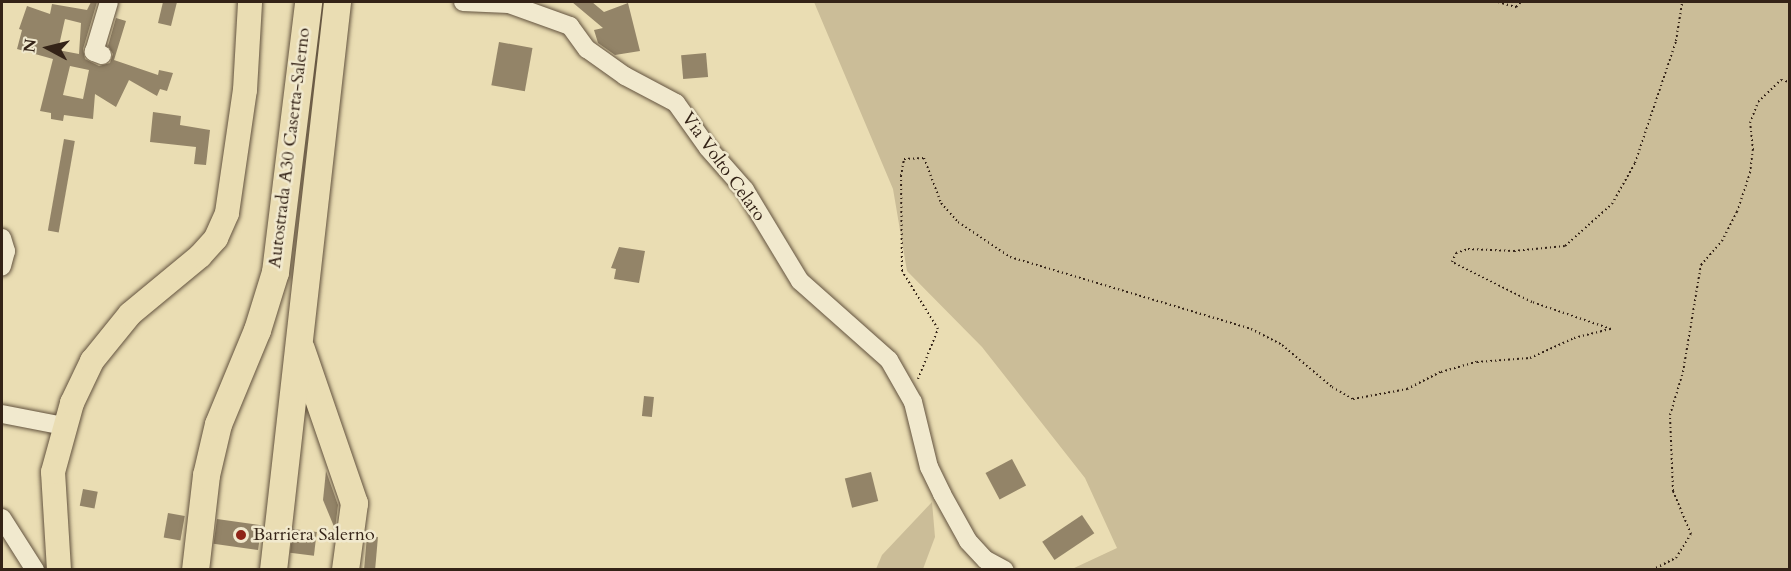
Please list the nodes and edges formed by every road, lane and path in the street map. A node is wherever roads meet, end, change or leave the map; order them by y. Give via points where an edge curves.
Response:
1 (109, 2) edge
2 (250, 2) edge
3 (308, 2) edge
4 (337, 2) edge
5 (463, 2) edge
6 (1498, 2) edge
7 (1521, 2) edge
8 (1683, 2) edge
9 (102, 55) dead end
10 (1790, 82) edge
11 (2, 238) edge
12 (2, 266) edge
13 (298, 342) junction
14 (913, 402) junction
15 (2, 414) edge
16 (64, 426) junction
17 (2, 518) edge
18 (35, 570) edge
19 (58, 570) edge
20 (195, 570) edge
21 (273, 570) edge
22 (345, 570) edge
23 (1005, 570) edge
24 (1652, 570) edge

1 - 9 street via 94,52
2 - 16 main road via 245,90 227,213 216,238 130,314 93,361
3 - 20 highway, Autostrada A30 Caserta-Salerno via 275,272 257,330 218,424 206,475
4 - 13 highway, Autostrada A30 Caserta-Salerno
5 - 14 street, Via Volto Celaro via 509,4 570,26 587,49 625,76 676,103 745,190 800,281 889,360
6 - 7 path via 1516,7
8 - 14 path via 1676,40 1635,163 1612,204 1565,246 1514,252 1468,249 1456,253 1452,262 1533,302 1611,328 1574,338 1530,358 1477,362 1442,372 1407,389 1353,399 1332,387 1282,345 1251,329 1010,257 958,222 941,203 924,158 904,159 902,271 938,329 921,365
10 - 24 path via 1781,80 1758,102 1750,123 1750,173 1737,212 1722,241 1701,266 1683,372 1670,415 1673,491 1691,534 1676,558
11 - 12 street via 6,252
13 - 21 highway, Autostrada A30 Caserta-Salerno
13 - 22 highway via 354,503
14 - 23 street, Via Volto Celaro via 929,467 942,494 968,541 986,560
15 - 16 street
16 - 19 main road via 53,472
17 - 18 street

